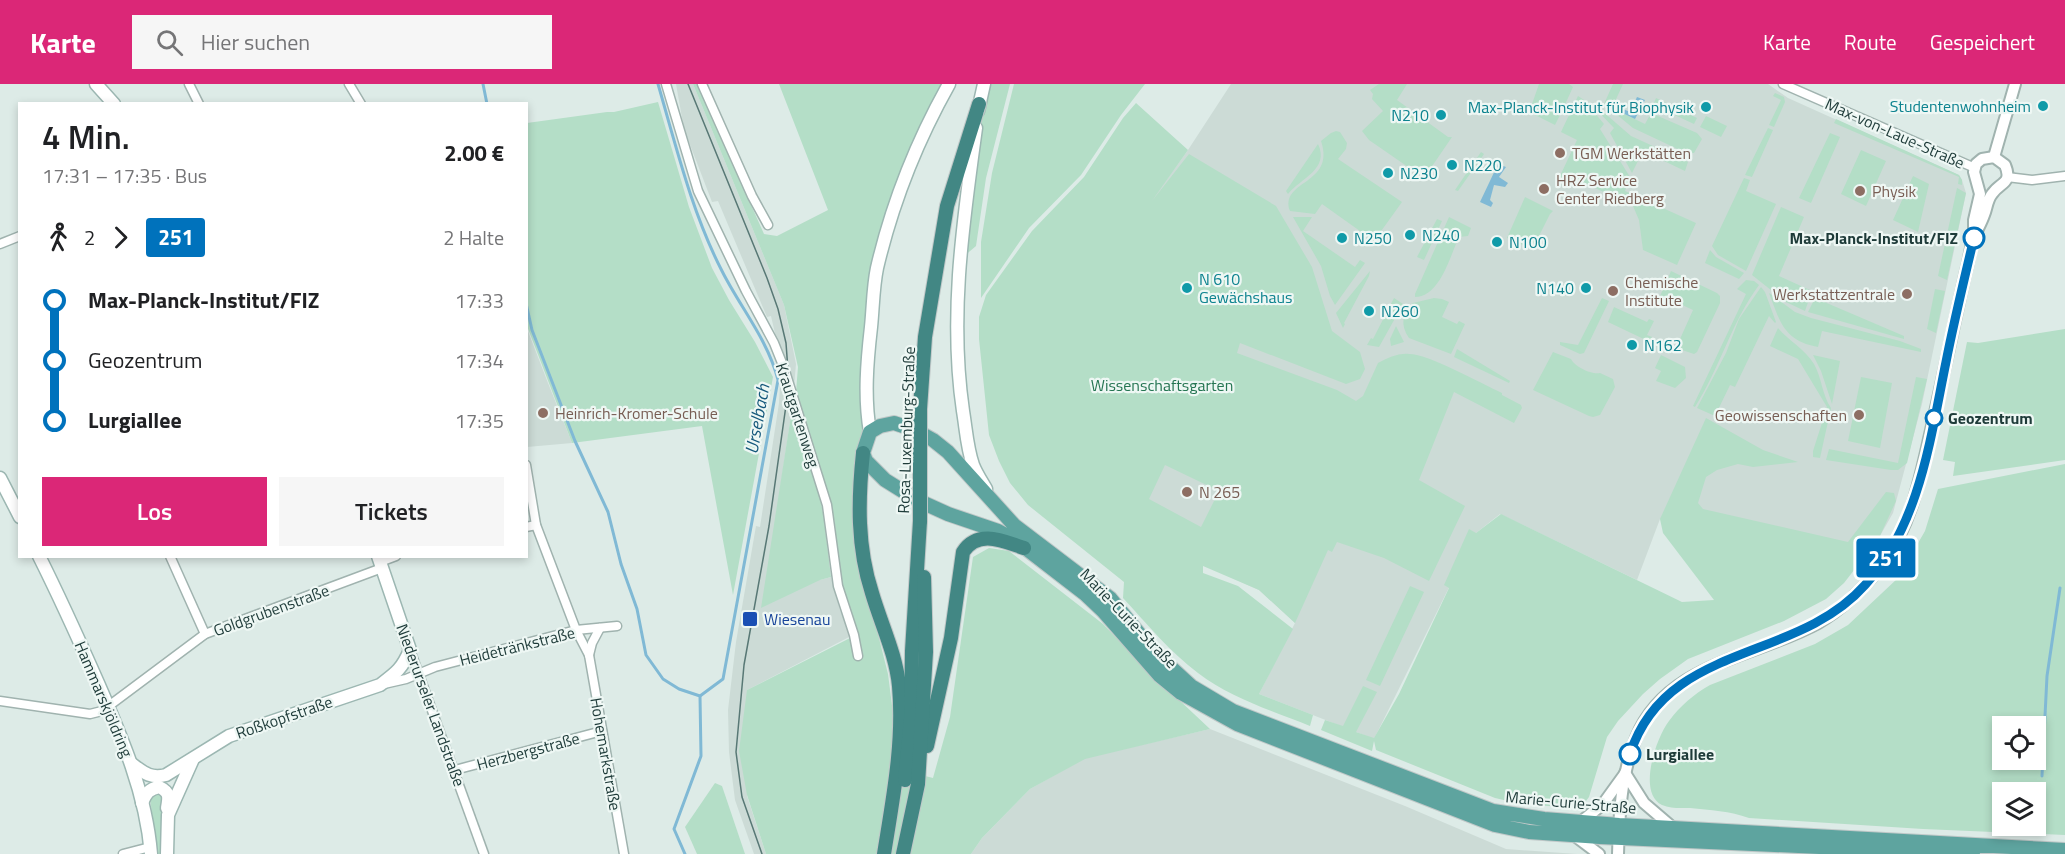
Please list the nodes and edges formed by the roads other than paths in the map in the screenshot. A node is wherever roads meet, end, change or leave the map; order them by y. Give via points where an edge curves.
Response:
1 (96, 84) edge
2 (189, 84) edge
3 (349, 84) edge
4 (666, 84) edge
5 (702, 84) edge
6 (950, 84) edge
7 (984, 84) edge
8 (1783, 84) edge
9 (2015, 84) edge
10 (112, 102) edge
11 (198, 102) edge
12 (361, 102) edge
13 (979, 104) junction
14 (1994, 157) junction
15 (1974, 168) junction
16 (2065, 176) edge
17 (2007, 177) junction
18 (1978, 185) junction
19 (1996, 190) junction
20 (768, 225) dead end
21 (18, 237) edge
22 (1974, 238) junction
23 (0, 244) edge
24 (870, 432) junction
25 (863, 453) junction
26 (528, 477) edge
27 (0, 478) edge
28 (991, 498) junction
29 (18, 513) edge
30 (536, 525) junction
31 (528, 527) edge
32 (1024, 548) junction
33 (40, 558) edge
34 (171, 558) edge
35 (380, 562) edge
36 (617, 626) dead end
37 (600, 628) junction
38 (576, 630) junction
39 (205, 634) junction
40 (410, 650) junction
41 (589, 655) junction
42 (858, 656) dead end
43 (419, 674) junction
44 (380, 685) junction
45 (0, 700) edge
46 (108, 707) junction
47 (602, 731) junction
48 (193, 759) junction
49 (132, 764) junction
50 (455, 770) junction
51 (1625, 773) junction
52 (906, 782) junction
53 (142, 802) junction
54 (168, 815) junction
55 (1582, 821) junction
56 (1672, 827) junction
57 (1619, 831) junction
58 (1575, 836) junction
59 (150, 850) edge
60 (2065, 850) edge
61 (123, 854) edge
62 (167, 854) edge
63 (484, 854) edge
64 (624, 854) edge
65 (884, 854) edge
66 (903, 854) edge
67 (1599, 854) edge
68 (1618, 854) edge
69 (1973, 854) edge

1 - 10 main road
2 - 11 street
3 - 12 street
4 - 42 street, Krautgartenweg via 698,191 784,368 827,505 838,586
5 - 20 street
6 - 24 main road via 901,187 877,269 868,347 866,405
7 - 13 main road, Rosa-Luxemburg-Straße
8 - 15 street, Max-von-Laue-Straße
9 - 14 street
13 - 28 main road via 956,309 959,380 969,444 973,465
13 - 52 highway, Rosa-Luxemburg-Straße, bridge via 947,206 925,337 920,409 920,527 926,652
14 - 15 street via 1982,159
14 - 17 street via 2005,165
15 - 18 street
16 - 17 street via 2032,180
17 - 19 street
18 - 19 street
18 - 22 street
19 - 22 street
21 - 23 street
22 - 51 street via 1920,483 1904,526 1882,565 1848,603 1824,619 1711,667 1672,690 1640,729
24 - 25 main road
24 - 28 main road, Marie-Curie-Straße via 894,423 915,430 948,452
25 - 32 main road, Marie-Curie-Straße via 871,468 897,488 948,514 998,531
25 - 52 highway via 858,514 862,554 899,684
26 - 30 street, Hohemarkstraße
27 - 29 main road
28 - 55 main road, Marie-Curie-Straße via 1014,525 1110,598 1172,670 1233,711 1493,811
30 - 31 street
30 - 38 street, Hohemarkstraße
32 - 52 highway via 985,538 969,544 963,552 951,638
32 - 58 main road, Marie-Curie-Straße via 1085,594 1159,675 1181,693 1237,724 1495,825
33 - 46 main road, Hammarskjöldring
34 - 39 street
35 - 39 street, Goldgrubenstraße
35 - 40 main road, Niederurseler Landstraße
36 - 37 street, Heidetränkstraße
37 - 38 street, Heidetränkstraße
37 - 41 street
38 - 41 street, Hohemarkstraße
38 - 43 street, Heidetränkstraße
39 - 46 street, Goldgrubenstraße
40 - 43 street, Niederurseler Landstraße
40 - 44 main road, Roßkopfstraße via 404,666
41 - 47 street, Hohemarkstraße
43 - 44 street, Roßkopfstraße
43 - 50 street, Niederurseler Landstraße
44 - 48 main road, Roßkopfstraße via 229,736
45 - 46 street via 90,714
46 - 49 main road, Hammarskjöldring
47 - 50 street, Herzbergstraße
47 - 64 street, Hohemarkstraße
48 - 49 main road, Roßkopfstraße via 157,777
48 - 54 main road
49 - 53 main road, Hammarskjöldring
50 - 63 street, Niederurseler Landstraße
51 - 55 street via 1603,804
51 - 56 street via 1644,803
51 - 57 street
52 - 65 highway
52 - 66 highway, Rosa-Luxemburg-Straße
53 - 54 main road via 150,789 166,790
53 - 59 main road, Hammarskjöldring
54 - 62 main road
55 - 57 main road, Marie-Curie-Straße
56 - 57 main road, Marie-Curie-Straße
56 - 60 main road, Marie-Curie-Straße
57 - 58 main road, Marie-Curie-Straße
57 - 68 street
57 - 69 main road, Marie-Curie-Straße
58 - 67 street
59 - 61 street, Hammarskjöldring

